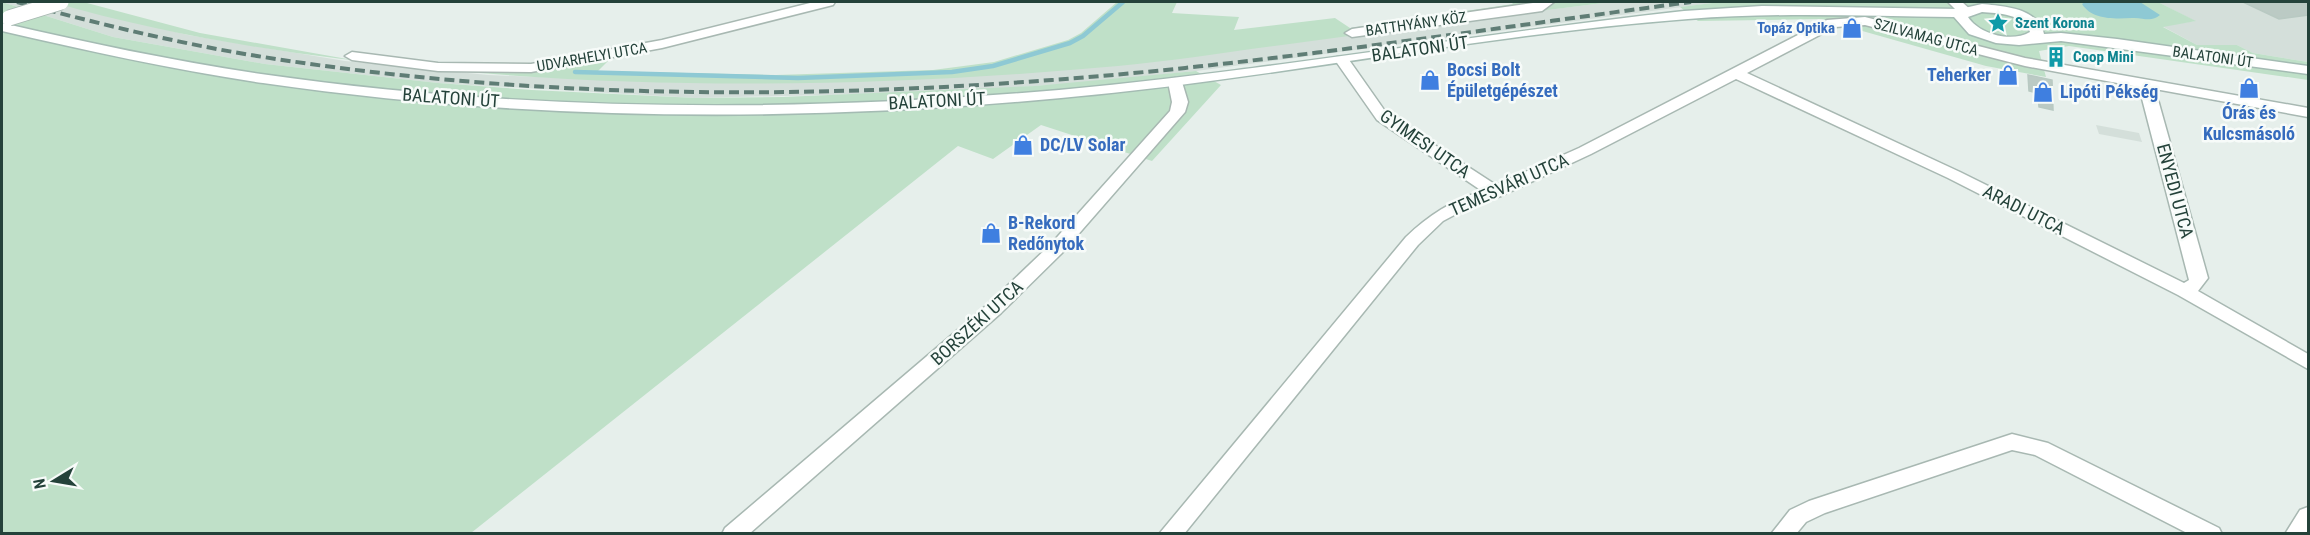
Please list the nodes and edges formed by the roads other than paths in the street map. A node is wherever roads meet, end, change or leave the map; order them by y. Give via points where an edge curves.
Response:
1 (61, 2) edge
2 (828, 2) edge
3 (1547, 2) edge
4 (1976, 2) edge
5 (1961, 8) edge
6 (1990, 8) junction
7 (1873, 13) junction
8 (2028, 20) junction
9 (1854, 21) joint
10 (4, 22) edge
11 (1976, 31) junction
12 (1352, 33) dead end
13 (2022, 40) junction
14 (2117, 43) junction
15 (1997, 53) junction
16 (352, 56) dead end
17 (1342, 60) junction
18 (2308, 70) edge
19 (1733, 72) junction
20 (1175, 82) junction
21 (2145, 84) junction
22 (2308, 112) edge
23 (1495, 192) junction
24 (2184, 291) junction
25 (2308, 362) edge
26 (2308, 516) edge
27 (734, 534) edge
28 (1170, 534) edge
29 (1782, 534) edge
30 (2211, 534) edge
31 (2296, 534) edge

1 - 10 street, bridge
2 - 16 street, UDVARHELYI UTCA via 662,44 531,68 438,67
3 - 12 street, BATTHYÁNY KÖZ via 1542,7
4 - 6 street, BALATONI ÚT
5 - 6 street, BALATONI ÚT
5 - 7 street, BALATONI ÚT
5 - 11 street, SZILVAMAG UTCA via 1963,21
6 - 8 street, BALATONI ÚT
7 - 11 street, BALATONI ÚT
7 - 17 street, BALATONI ÚT via 1762,10 1684,15
8 - 13 street via 2037,34
8 - 14 street, BALATONI ÚT
9 - 15 street, SZILVAMAG UTCA
9 - 19 street, TEMESVÁRI UTCA via 1827,26
10 - 20 street, BALATONI ÚT via 165,63 263,79 507,102 682,108 862,105 1056,94
11 - 13 street, BALATONI ÚT
11 - 15 street, SZILVAMAG UTCA
13 - 14 street, BALATONI ÚT via 2061,37
13 - 15 street, SZILVAMAG UTCA
14 - 18 street, BALATONI ÚT
15 - 21 street, SZILVAMAG UTCA
17 - 20 street, BALATONI ÚT
17 - 23 street, GYIMESI UTCA via 1382,117
19 - 23 street, TEMESVÁRI UTCA via 1585,151
19 - 24 street, ARADI UTCA via 1954,175
20 - 27 street, BORSZÉKI UTCA via 1180,102 1177,112 1056,249 953,347
21 - 22 street, SZILVAMAG UTCA
21 - 24 street, ENYEDI UTCA via 2199,278
23 - 28 street, TEMESVÁRI UTCA via 1450,210 1412,241
24 - 25 street, ARADI UTCA
26 - 31 street
29 - 30 street via 1798,516 1818,507 2012,442 2041,449

